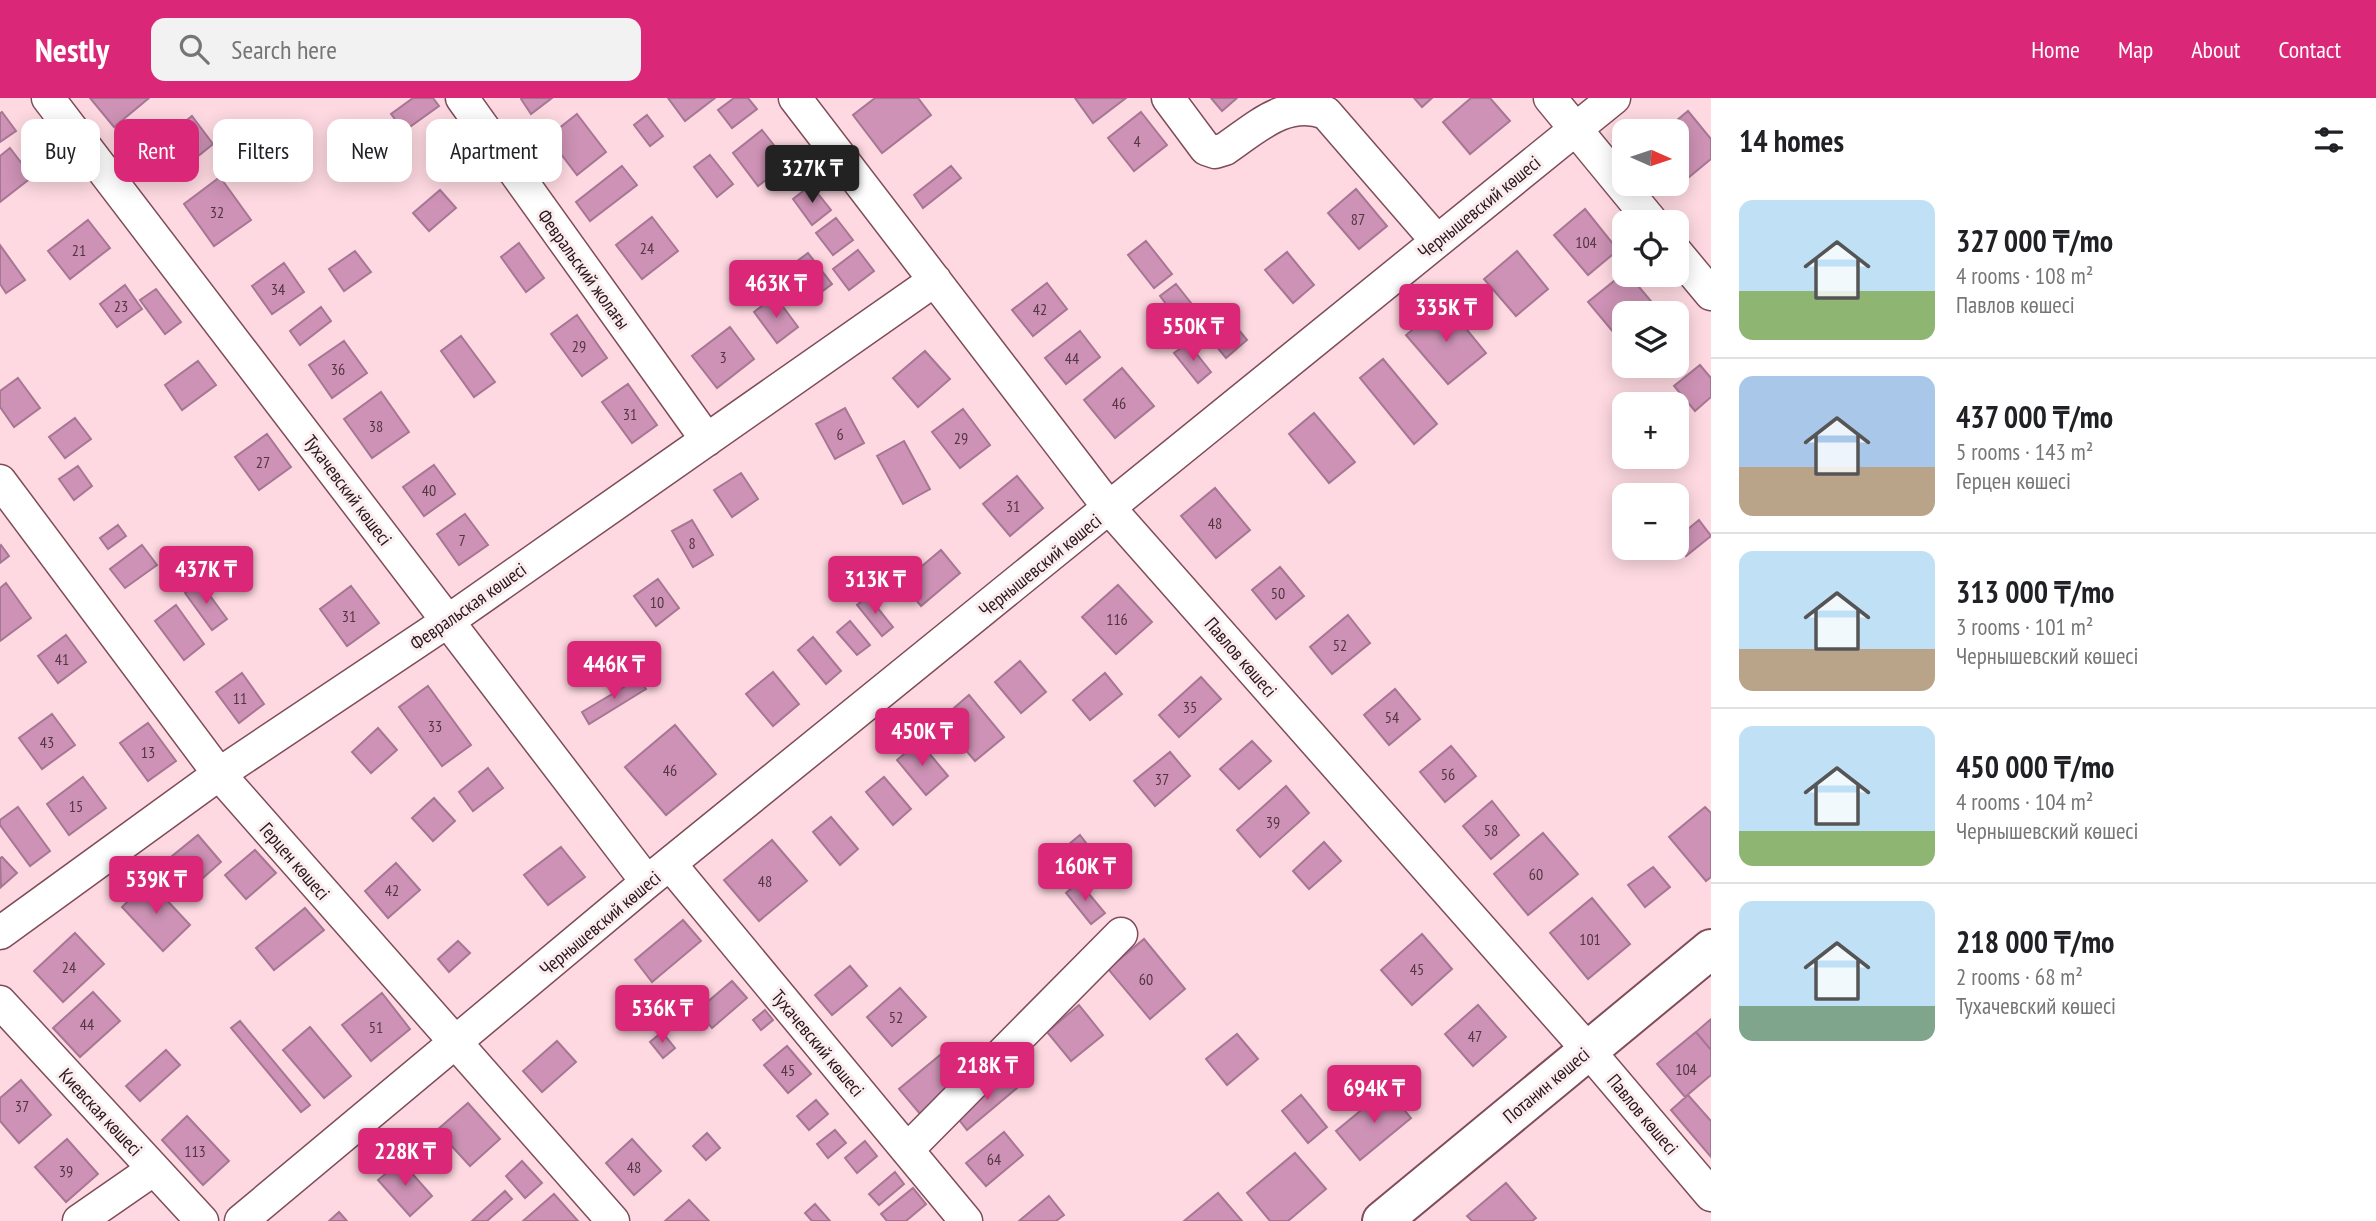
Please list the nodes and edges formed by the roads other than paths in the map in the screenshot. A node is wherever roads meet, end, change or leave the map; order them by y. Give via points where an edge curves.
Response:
1 (48, 98) edge
2 (461, 98) edge
3 (795, 98) edge
4 (1168, 98) edge
5 (1550, 98) edge
6 (1614, 98) edge
7 (1576, 129) junction
8 (1642, 210) edge
9 (1437, 241) junction
10 (1689, 268) edge
11 (935, 280) junction
12 (1711, 294) edge
13 (707, 440) junction
14 (0, 481) edge
15 (1110, 509) junction
16 (449, 621) junction
17 (219, 774) junction
18 (659, 873) junction
19 (0, 933) edge
20 (1121, 934) dead end
21 (1711, 948) edge
22 (0, 1002) edge
23 (455, 1043) junction
24 (1588, 1050) junction
25 (907, 1150) junction
26 (154, 1168) junction
27 (1711, 1195) edge
28 (79, 1221) edge
29 (202, 1221) edge
30 (241, 1221) edge
31 (613, 1221) edge
32 (965, 1221) edge
33 (1382, 1221) edge

1 - 16 street, Тухачевский көшесі
2 - 13 street, Февральский жолағы
3 - 11 street, Павлов көшесі
4 - 9 street via 1206,149 1215,152 1280,111 1298,106 1326,113
5 - 7 street
6 - 7 street, Чернышевский көшесі
7 - 8 street
7 - 9 street, Чернышевский көшесі
9 - 15 street, Чернышевский көшесі
10 - 12 street
11 - 13 street, Февральская көшесі
11 - 15 street, Павлов көшесі
13 - 16 street, Февральская көшесі
14 - 17 street, Герцен көшесі
15 - 18 street, Чернышевский көшесі
15 - 24 street, Павлов көшесі
16 - 17 street, Февральская көшесі
16 - 18 street, Тухачевский көшесі
17 - 19 street, Февральская көшесі
17 - 23 street, Герцен көшесі
18 - 23 street, Чернышевский көшесі
18 - 25 street, Тухачевский көшесі
20 - 25 street
21 - 24 main road, Потанин көшесі
22 - 26 street, Киевская көшесі
23 - 30 street, Чернышевский көшесі
23 - 31 street, Герцен көшесі
24 - 27 street, Павлов көшесі
24 - 33 main road, Потанин көшесі
25 - 32 street, Тухачевский көшесі
26 - 28 street
26 - 29 street, Киевская көшесі

